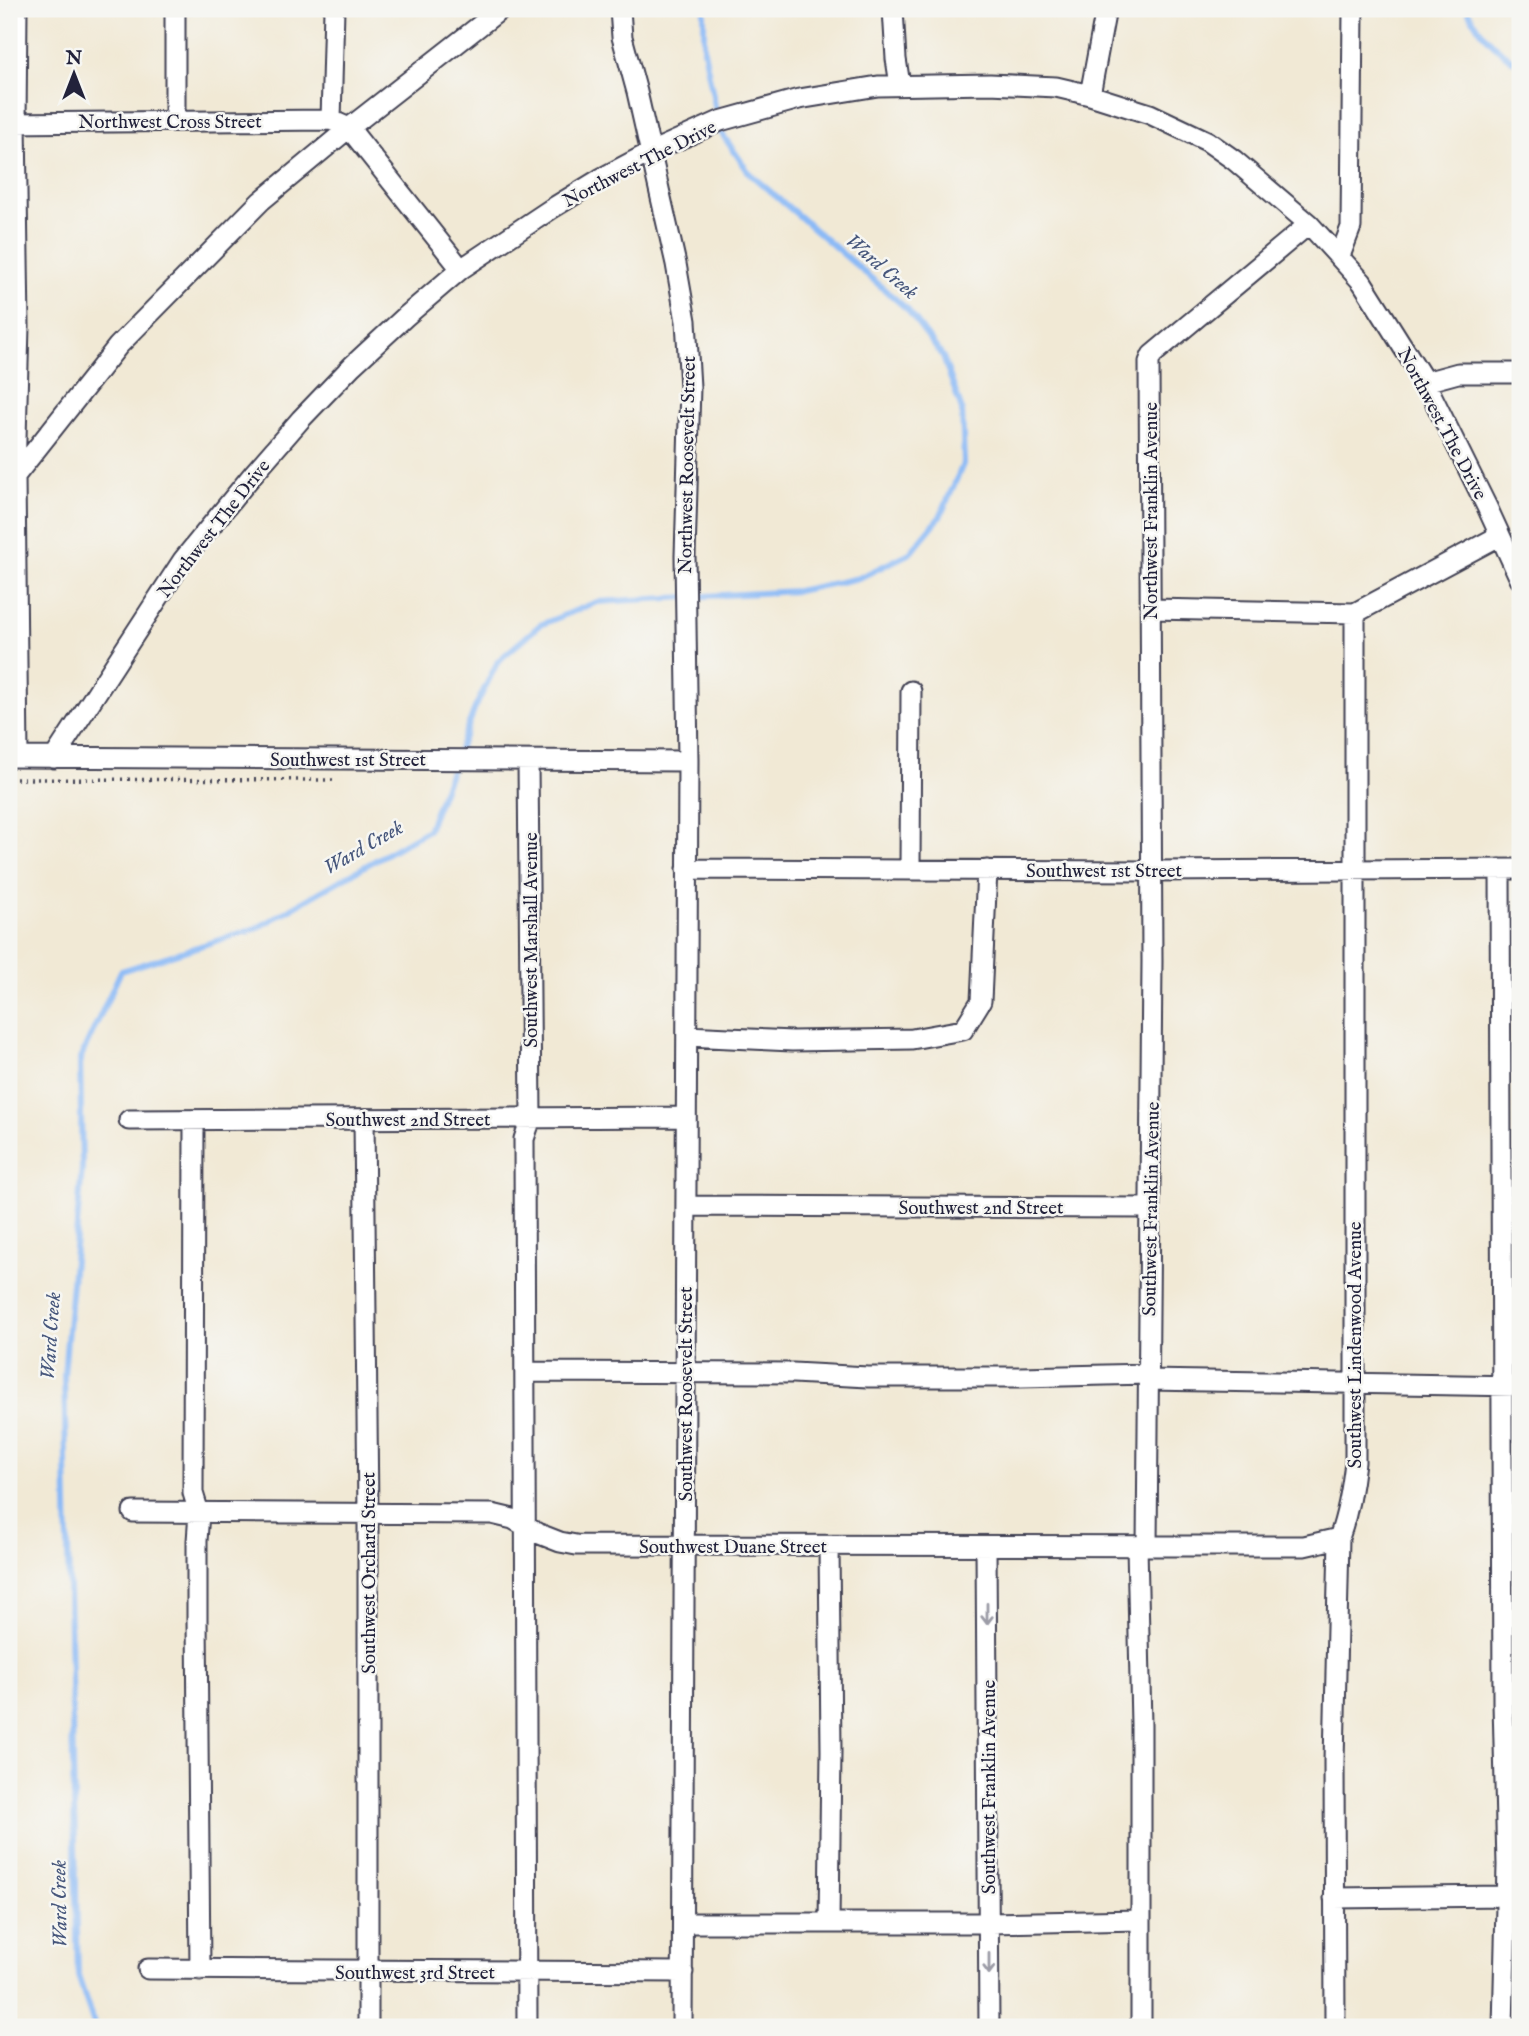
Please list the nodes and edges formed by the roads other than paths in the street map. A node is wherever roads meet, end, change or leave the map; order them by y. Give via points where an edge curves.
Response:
1 (17, 9) edge
2 (175, 9) edge
3 (334, 9) edge
4 (620, 9) edge
5 (893, 9) edge
6 (1106, 9) edge
7 (1353, 9) edge
8 (499, 10) edge
9 (900, 85) junction
10 (1090, 95) junction
11 (175, 121) junction
12 (12, 123) edge
13 (340, 124) junction
14 (651, 152) junction
15 (1309, 224) junction
16 (1340, 257) junction
17 (461, 269) junction
18 (1520, 373) edge
19 (1425, 382) junction
20 (15, 476) junction
21 (1499, 536) junction
22 (1520, 579) edge
23 (1151, 608) junction
24 (1355, 613) junction
25 (911, 691) dead end
26 (13, 757) edge
27 (54, 758) junction
28 (528, 761) junction
29 (688, 761) junction
30 (687, 869) junction
31 (910, 869) junction
32 (1500, 869) junction
33 (1520, 869) edge
34 (988, 870) junction
35 (1355, 870) junction
36 (1152, 871) junction
37 (687, 1037) junction
38 (531, 1118) junction
39 (686, 1118) junction
40 (364, 1119) junction
41 (129, 1120) dead end
42 (194, 1120) junction
43 (686, 1206) junction
44 (1150, 1208) junction
45 (525, 1372) junction
46 (685, 1372) junction
47 (1148, 1377) junction
48 (1354, 1383) junction
49 (1511, 1386) edge
50 (132, 1512) dead end
51 (199, 1513) junction
52 (368, 1514) junction
53 (526, 1525) junction
54 (1339, 1538) junction
55 (685, 1546) junction
56 (829, 1546) junction
57 (986, 1546) junction
58 (1142, 1546) junction
59 (1506, 1896) junction
60 (1334, 1898) junction
61 (1141, 1920) junction
62 (683, 1923) junction
63 (829, 1923) junction
64 (989, 1923) junction
65 (148, 1969) dead end
66 (200, 1970) junction
67 (368, 1972) junction
68 (527, 1972) junction
69 (682, 1972) junction
70 (368, 2027) edge
71 (527, 2027) edge
72 (682, 2027) edge
73 (989, 2027) edge
74 (1141, 2027) edge
75 (1335, 2027) edge
76 (1503, 2027) edge

1 - 12 street
2 - 11 street
3 - 13 street
4 - 14 street, Northwest Roosevelt Street via 622,37
5 - 9 street
6 - 10 street
7 - 16 street via 1352,227
8 - 13 street
9 - 10 street, Northwest The Drive via 1056,87
9 - 14 street, Northwest The Drive via 835,92 764,108 720,121
10 - 15 street, Northwest The Drive via 1150,114 1207,141
11 - 12 street, Northwest Cross Street
11 - 13 street, Northwest Cross Street
12 - 20 street via 19,326
13 - 17 street
13 - 20 street via 118,346
14 - 17 street, Northwest The Drive via 551,209
14 - 29 street, Northwest Roosevelt Street via 686,321 690,387 685,556
15 - 16 street, Northwest The Drive
15 - 23 street, Northwest Franklin Avenue via 1149,362
16 - 19 street, Northwest The Drive via 1362,282
17 - 27 street, Northwest The Drive via 352,366 254,472 183,560
18 - 19 street via 1458,373
19 - 21 street, Northwest The Drive
20 - 26 street
21 - 22 street, Northwest The Drive
21 - 24 street
23 - 24 street
23 - 36 street, Northwest Franklin Avenue
24 - 35 street, Southwest Lindenwood Avenue
25 - 31 street
26 - 27 street, Southwest 1st Street
27 - 28 street, Southwest 1st Street
28 - 29 street, Southwest 1st Street
28 - 38 street, Southwest Marshall Avenue
29 - 30 street, Southwest Roosevelt Street
30 - 31 street, Southwest 1st Street
30 - 37 street, Southwest Roosevelt Street
31 - 34 street, Southwest 1st Street
32 - 33 street, Southwest 1st Street
32 - 35 street, Southwest 1st Street
32 - 49 street
34 - 36 street, Southwest 1st Street
34 - 37 street via 981,1001 963,1030 912,1039
35 - 36 street, Southwest 1st Street
35 - 48 street, Southwest Lindenwood Avenue
36 - 44 street, Southwest Franklin Avenue
37 - 39 street, Southwest Roosevelt Street
38 - 39 street, Southwest 2nd Street
38 - 40 street, Southwest 2nd Street
38 - 45 street, Southwest Marshall Avenue via 524,1139
39 - 43 street, Southwest Roosevelt Street
40 - 42 street, Southwest 2nd Street
40 - 52 street, Southwest Orchard Street
41 - 42 street, Southwest 2nd Street
42 - 51 street via 193,1493
43 - 44 street, Southwest 2nd Street
43 - 46 street, Southwest Roosevelt Street
44 - 47 street, Southwest Franklin Avenue
45 - 46 street
45 - 53 street, Southwest Marshall Avenue
46 - 47 street
46 - 55 street, Southwest Roosevelt Street
47 - 48 street
47 - 58 street, Southwest Franklin Avenue
48 - 49 street
48 - 54 street, Southwest Lindenwood Avenue via 1352,1494
49 - 59 street via 1503,1703
50 - 51 street, Southwest Duane Street
51 - 52 street, Southwest Duane Street
51 - 66 street
52 - 53 street, Southwest Duane Street via 492,1514
52 - 67 street, Southwest Orchard Street
53 - 55 street, Southwest Duane Street via 576,1545
53 - 68 street, Southwest Marshall Avenue
54 - 58 street, Southwest Duane Street via 1304,1546
54 - 60 street, Southwest Lindenwood Avenue
55 - 56 street, Southwest Duane Street
55 - 62 street, Southwest Roosevelt Street
56 - 57 street, Southwest Duane Street
56 - 63 street
57 - 58 street, Southwest Duane Street
57 -> 64 street, Southwest Franklin Avenue
58 - 61 street, Southwest Franklin Avenue
59 - 60 street
59 - 76 street
60 - 75 street, Southwest Lindenwood Avenue
61 - 64 street
61 - 74 street, Southwest Franklin Avenue
62 - 63 street
62 - 69 street, Southwest Roosevelt Street
63 - 64 street
64 -> 73 street, Southwest Franklin Avenue
65 - 66 street, Southwest 3rd Street
66 - 67 street, Southwest 3rd Street
67 - 68 street, Southwest 3rd Street
67 - 70 street, Southwest Orchard Street
68 - 69 street, Southwest 3rd Street
68 - 71 street, Southwest Marshall Avenue
69 - 72 street, Southwest Roosevelt Street

